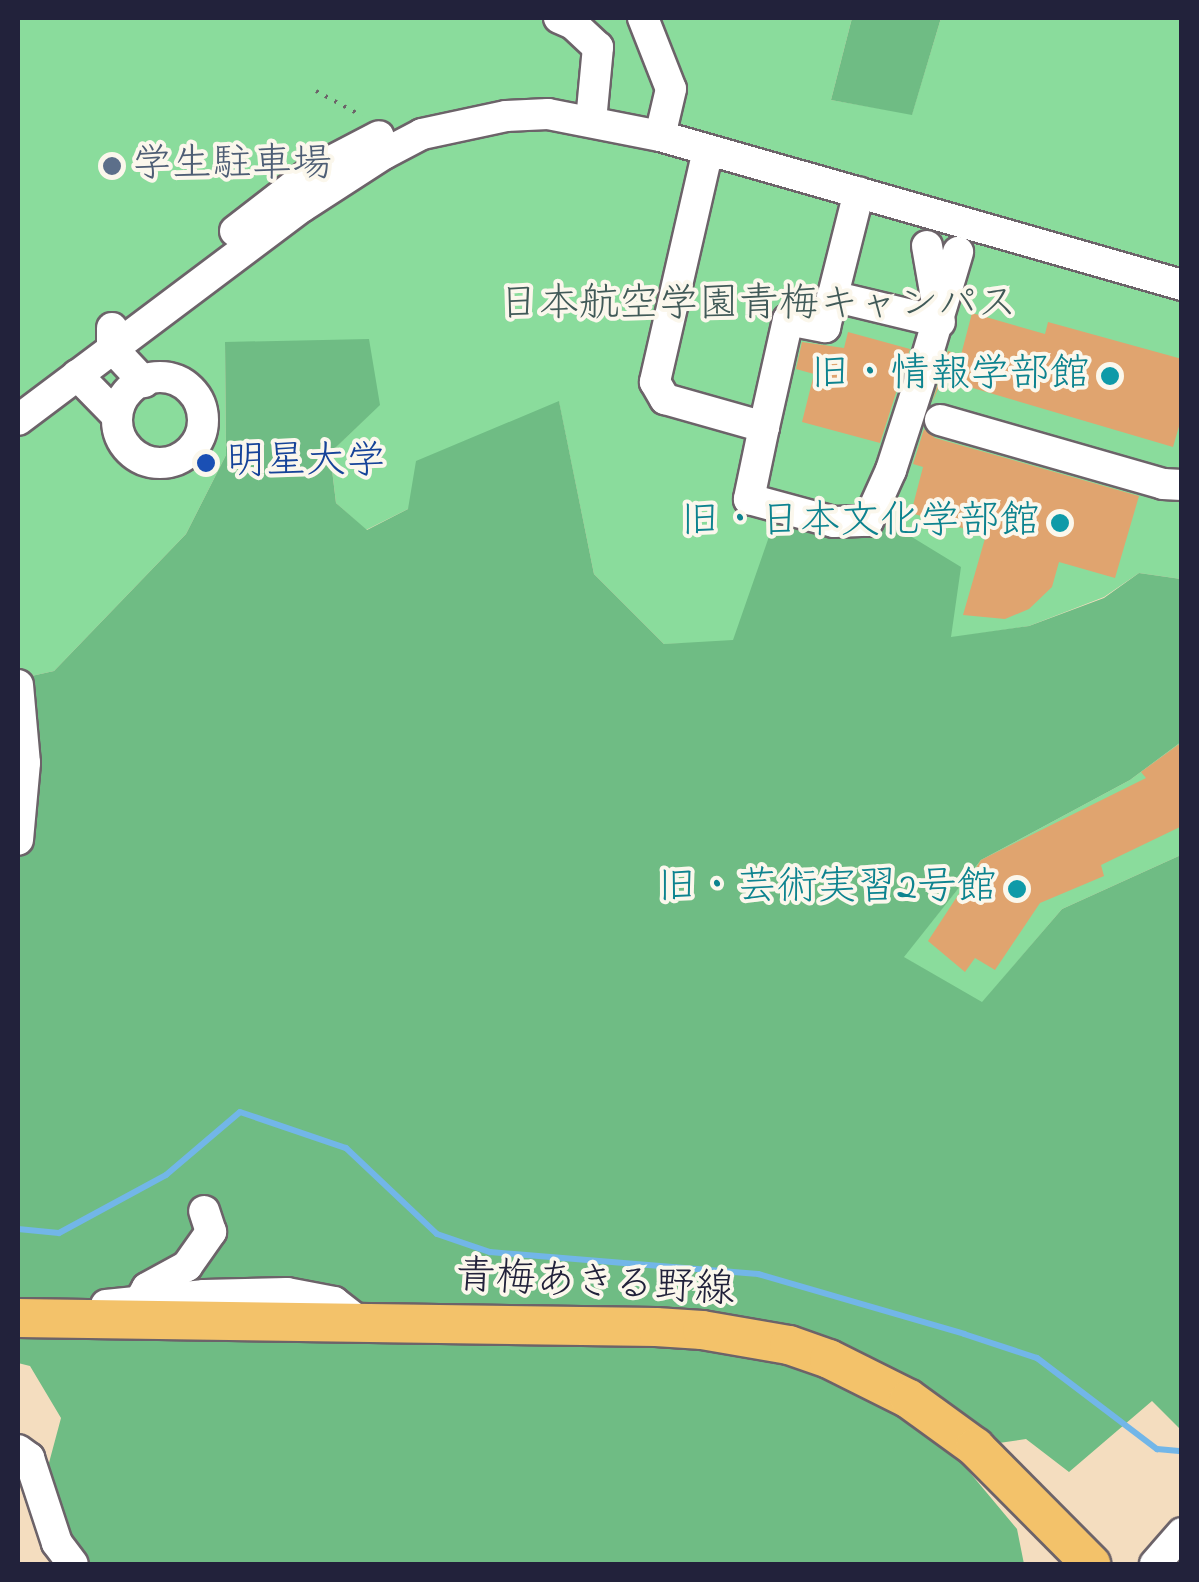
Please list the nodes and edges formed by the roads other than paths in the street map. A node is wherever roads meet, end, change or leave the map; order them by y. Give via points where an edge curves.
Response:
1 (643, 18) edge
2 (566, 20) edge
3 (592, 112) junction
4 (662, 126) junction
5 (708, 150) junction
6 (859, 192) junction
7 (927, 246) dead end
8 (958, 252) dead end
9 (1182, 266) edge
10 (1182, 285) edge
11 (832, 296) junction
12 (940, 322) junction
13 (112, 348) junction
14 (77, 375) junction
15 (144, 382) junction
16 (116, 416) junction
17 (923, 416) junction
18 (18, 420) edge
19 (764, 428) junction
20 (1182, 485) edge
21 (18, 685) edge
22 (18, 840) edge
23 (204, 1212) dead end
24 (139, 1302) junction
25 (18, 1318) edge
26 (78, 1318) junction
27 (357, 1320) junction
28 (18, 1450) edge
29 (1182, 1533) edge
30 (73, 1564) edge
31 (1091, 1564) edge
32 (1156, 1564) edge

1 - 4 street via 670,89
2 - 3 street via 598,47
3 - 4 street
3 - 13 street via 506,116 422,134 302,206
4 - 5 street
4 - 9 street
5 - 6 street
5 - 19 street via 655,382 666,400
6 - 10 street
6 - 11 street
7 - 12 street
8 - 12 street
11 - 12 street
11 - 19 street via 824,327 788,320
12 - 17 street via 922,372
13 - 14 street
13 - 15 street
14 - 16 street
14 - 18 street
15 - 16 street via 126,392
15 - 16 street via 168,375 190,387 203,408 202,430 191,450 167,463 146,462 119,436
17 - 19 street via 868,520 834,522 749,498
17 - 20 street
21 - 22 street via 25,763
23 - 24 street via 211,1232 187,1266 147,1288
24 - 26 street via 91,1307
24 - 27 street via 287,1293 334,1302
25 - 26 main road, 青梅あきる野線
26 - 27 main road, 青梅あきる野線
27 - 31 main road, 青梅あきる野線 via 686,1329 829,1359 909,1400 975,1447
28 - 30 street via 29,1458 57,1543
29 - 32 street

